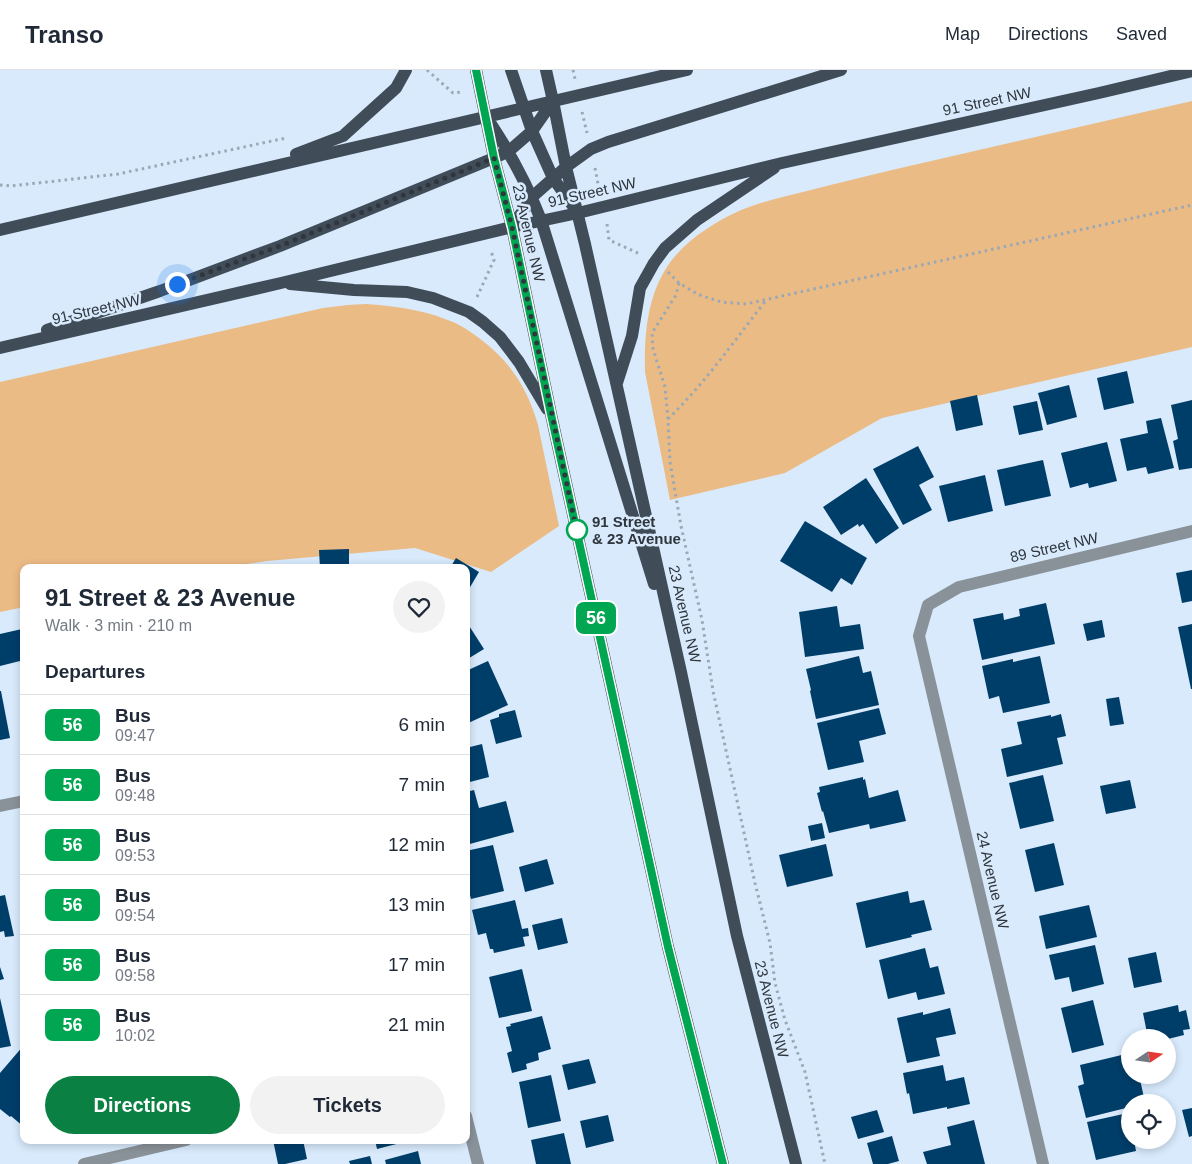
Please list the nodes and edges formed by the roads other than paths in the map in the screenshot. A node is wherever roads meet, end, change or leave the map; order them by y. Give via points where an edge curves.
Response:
1 (406, 70) edge
2 (476, 70) edge
3 (511, 70) edge
4 (546, 70) edge
5 (687, 70) edge
6 (841, 70) edge
7 (1192, 71) edge
8 (553, 101) junction
9 (525, 107) junction
10 (486, 117) junction
11 (532, 131) junction
12 (508, 151) junction
13 (494, 158) junction
14 (782, 163) junction
15 (566, 167) junction
16 (262, 169) junction
17 (553, 178) junction
18 (532, 197) junction
19 (578, 213) junction
20 (541, 220) junction
21 (512, 227) junction
22 (0, 230) edge
23 (280, 283) junction
24 (0, 347) edge
25 (617, 385) junction
26 (552, 419) junction
27 (1192, 531) edge
28 (928, 605) joint
29 (681, 672) junction
30 (20, 802) edge
31 (0, 806) edge
32 (470, 1132) edge
33 (169, 1144) edge
34 (84, 1164) edge
35 (478, 1164) edge
36 (723, 1164) edge
37 (796, 1164) edge
38 (1043, 1164) edge

1 - 16 main road via 396,88 343,136
2 - 10 main road, 23 Avenue NW
3 - 9 main road
4 - 8 main road, 23 Avenue NW
5 - 8 main road
6 - 15 main road via 608,142 590,149
7 - 14 main road, 91 Street NW
8 - 9 main road
8 - 11 main road
8 - 15 main road, 23 Avenue NW
9 - 10 main road
9 - 11 main road
10 - 12 main road
10 - 13 main road, 23 Avenue NW
10 - 16 main road
11 - 12 main road
11 - 17 main road
12 - 13 main road
12 - 18 main road
13 - 21 main road, 23 Avenue NW
13 - 24 main road via 280,246
14 - 19 main road, 91 Street NW
14 - 25 main road via 697,220 664,248 640,288 632,336
15 - 17 main road
15 - 19 main road, 23 Avenue NW
16 - 22 main road
17 - 18 main road
17 - 19 main road
18 - 20 main road
18 - 21 main road
19 - 20 main road, 91 Street NW
19 - 25 main road, 23 Avenue NW
20 - 21 main road, 91 Street NW
20 - 29 main road
21 - 23 main road, 91 Street NW
21 - 26 main road, 23 Avenue NW
23 - 24 main road, 91 Street NW
23 - 26 main road via 407,292 469,312 500,337 519,362
25 - 29 main road, 23 Avenue NW
26 - 36 main road, 23 Avenue NW via 668,947
27 - 28 street, 89 Street NW via 959,587
28 - 38 street, 24 Avenue NW via 919,636
29 - 37 main road, 23 Avenue NW via 737,936
30 - 31 street
32 - 35 street
33 - 34 street

